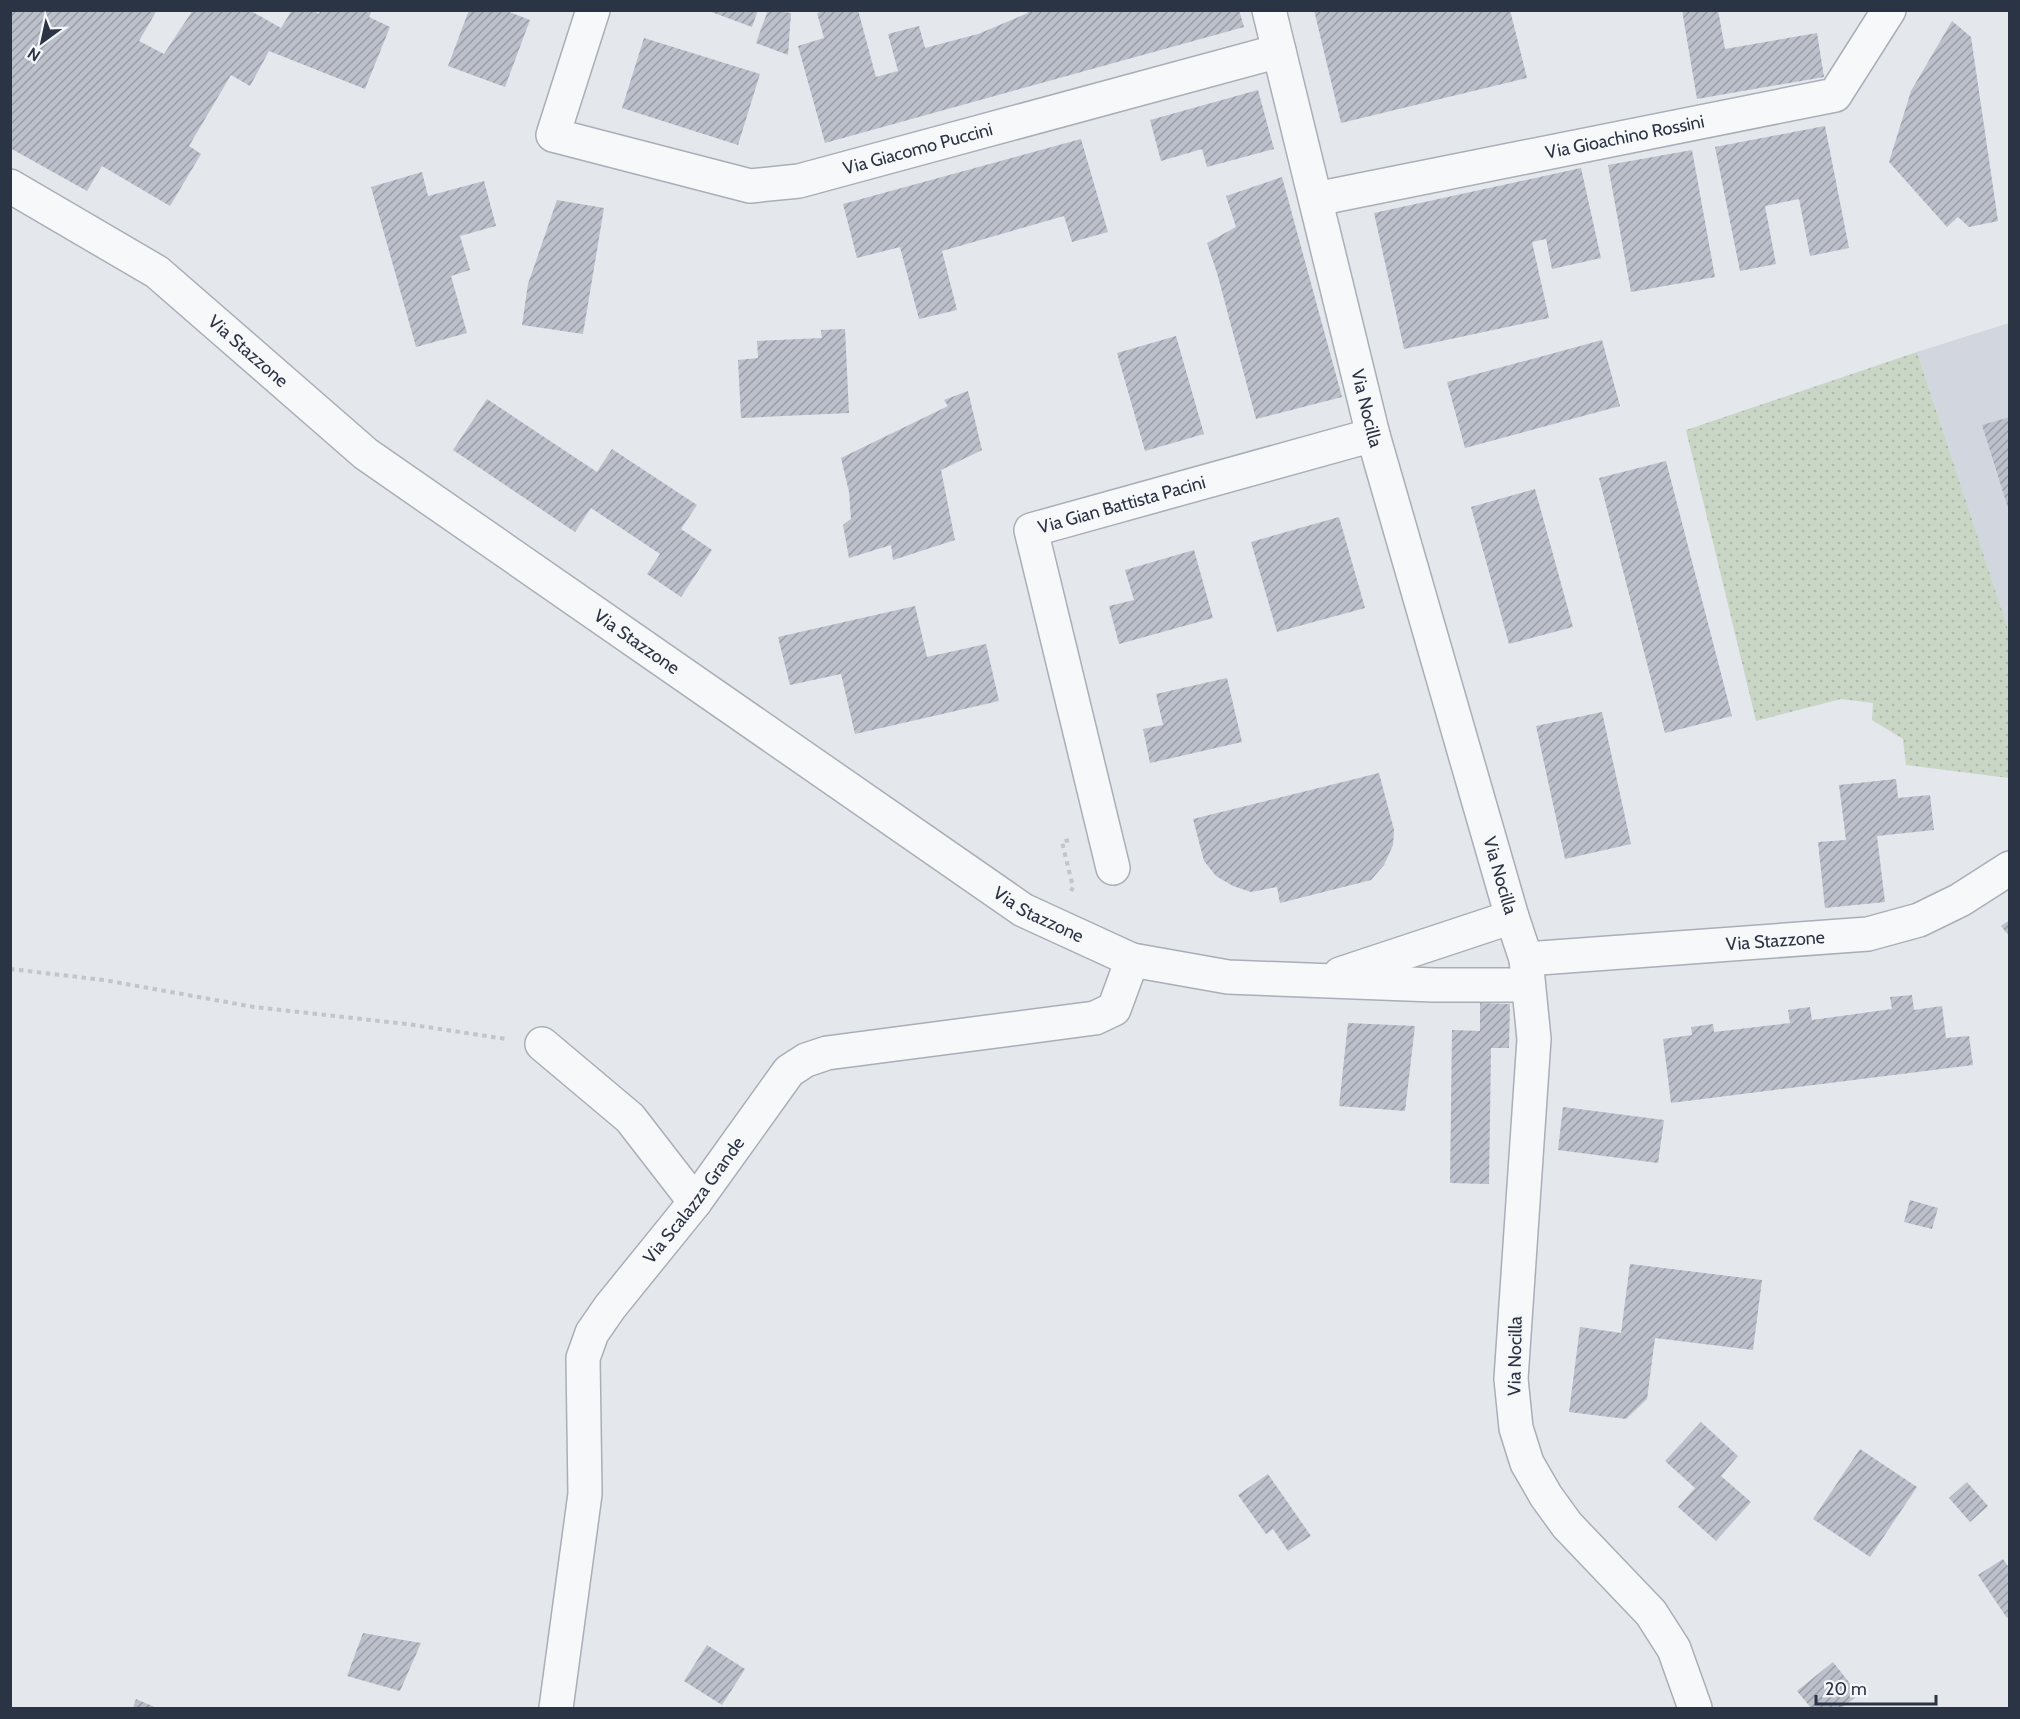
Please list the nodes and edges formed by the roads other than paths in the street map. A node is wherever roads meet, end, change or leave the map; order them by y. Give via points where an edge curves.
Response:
1 (593, 10) edge
2 (1269, 10) edge
3 (1889, 10) edge
4 (1279, 51) junction
5 (10, 186) edge
6 (1316, 199) junction
7 (1373, 435) junction
8 (1113, 868) dead end
9 (2010, 868) edge
10 (1512, 917) junction
11 (1132, 960) junction
12 (1527, 972) junction
13 (1318, 981) junction
14 (542, 1044) road end
15 (695, 1202) junction
16 (556, 1708) edge
17 (1695, 1708) edge

1 - 4 street, Via Giacomo Puccini via 553,135 750,186 799,181
2 - 4 street, Via Nocilla
3 - 6 street, Via Gioachino Rossini via 1835,95
4 - 6 street, Via Nocilla
5 - 11 street, Via Stazzone via 157,272 366,454 1023,910
6 - 7 street, Via Nocilla
7 - 8 street, Via Gian Battista Pacini via 1031,530
7 - 10 street, Via Nocilla
9 - 12 street, Via Stazzone via 1919,921 1868,934
10 - 12 street, Via Nocilla
10 - 13 street
11 - 13 street, Via Stazzone via 1228,977
11 - 15 street, Via Scalazza Grande via 1114,1009 1095,1018 827,1053 806,1060 789,1071
12 - 13 street, Via Stazzone via 1434,985
12 - 17 street, Via Nocilla via 1534,1039 1511,1379 1516,1428 1527,1463 1546,1496 1651,1613 1674,1649
14 - 15 street via 630,1118
15 - 16 street, Via Scalazza Grande via 610,1306 592,1333 583,1358 585,1494

